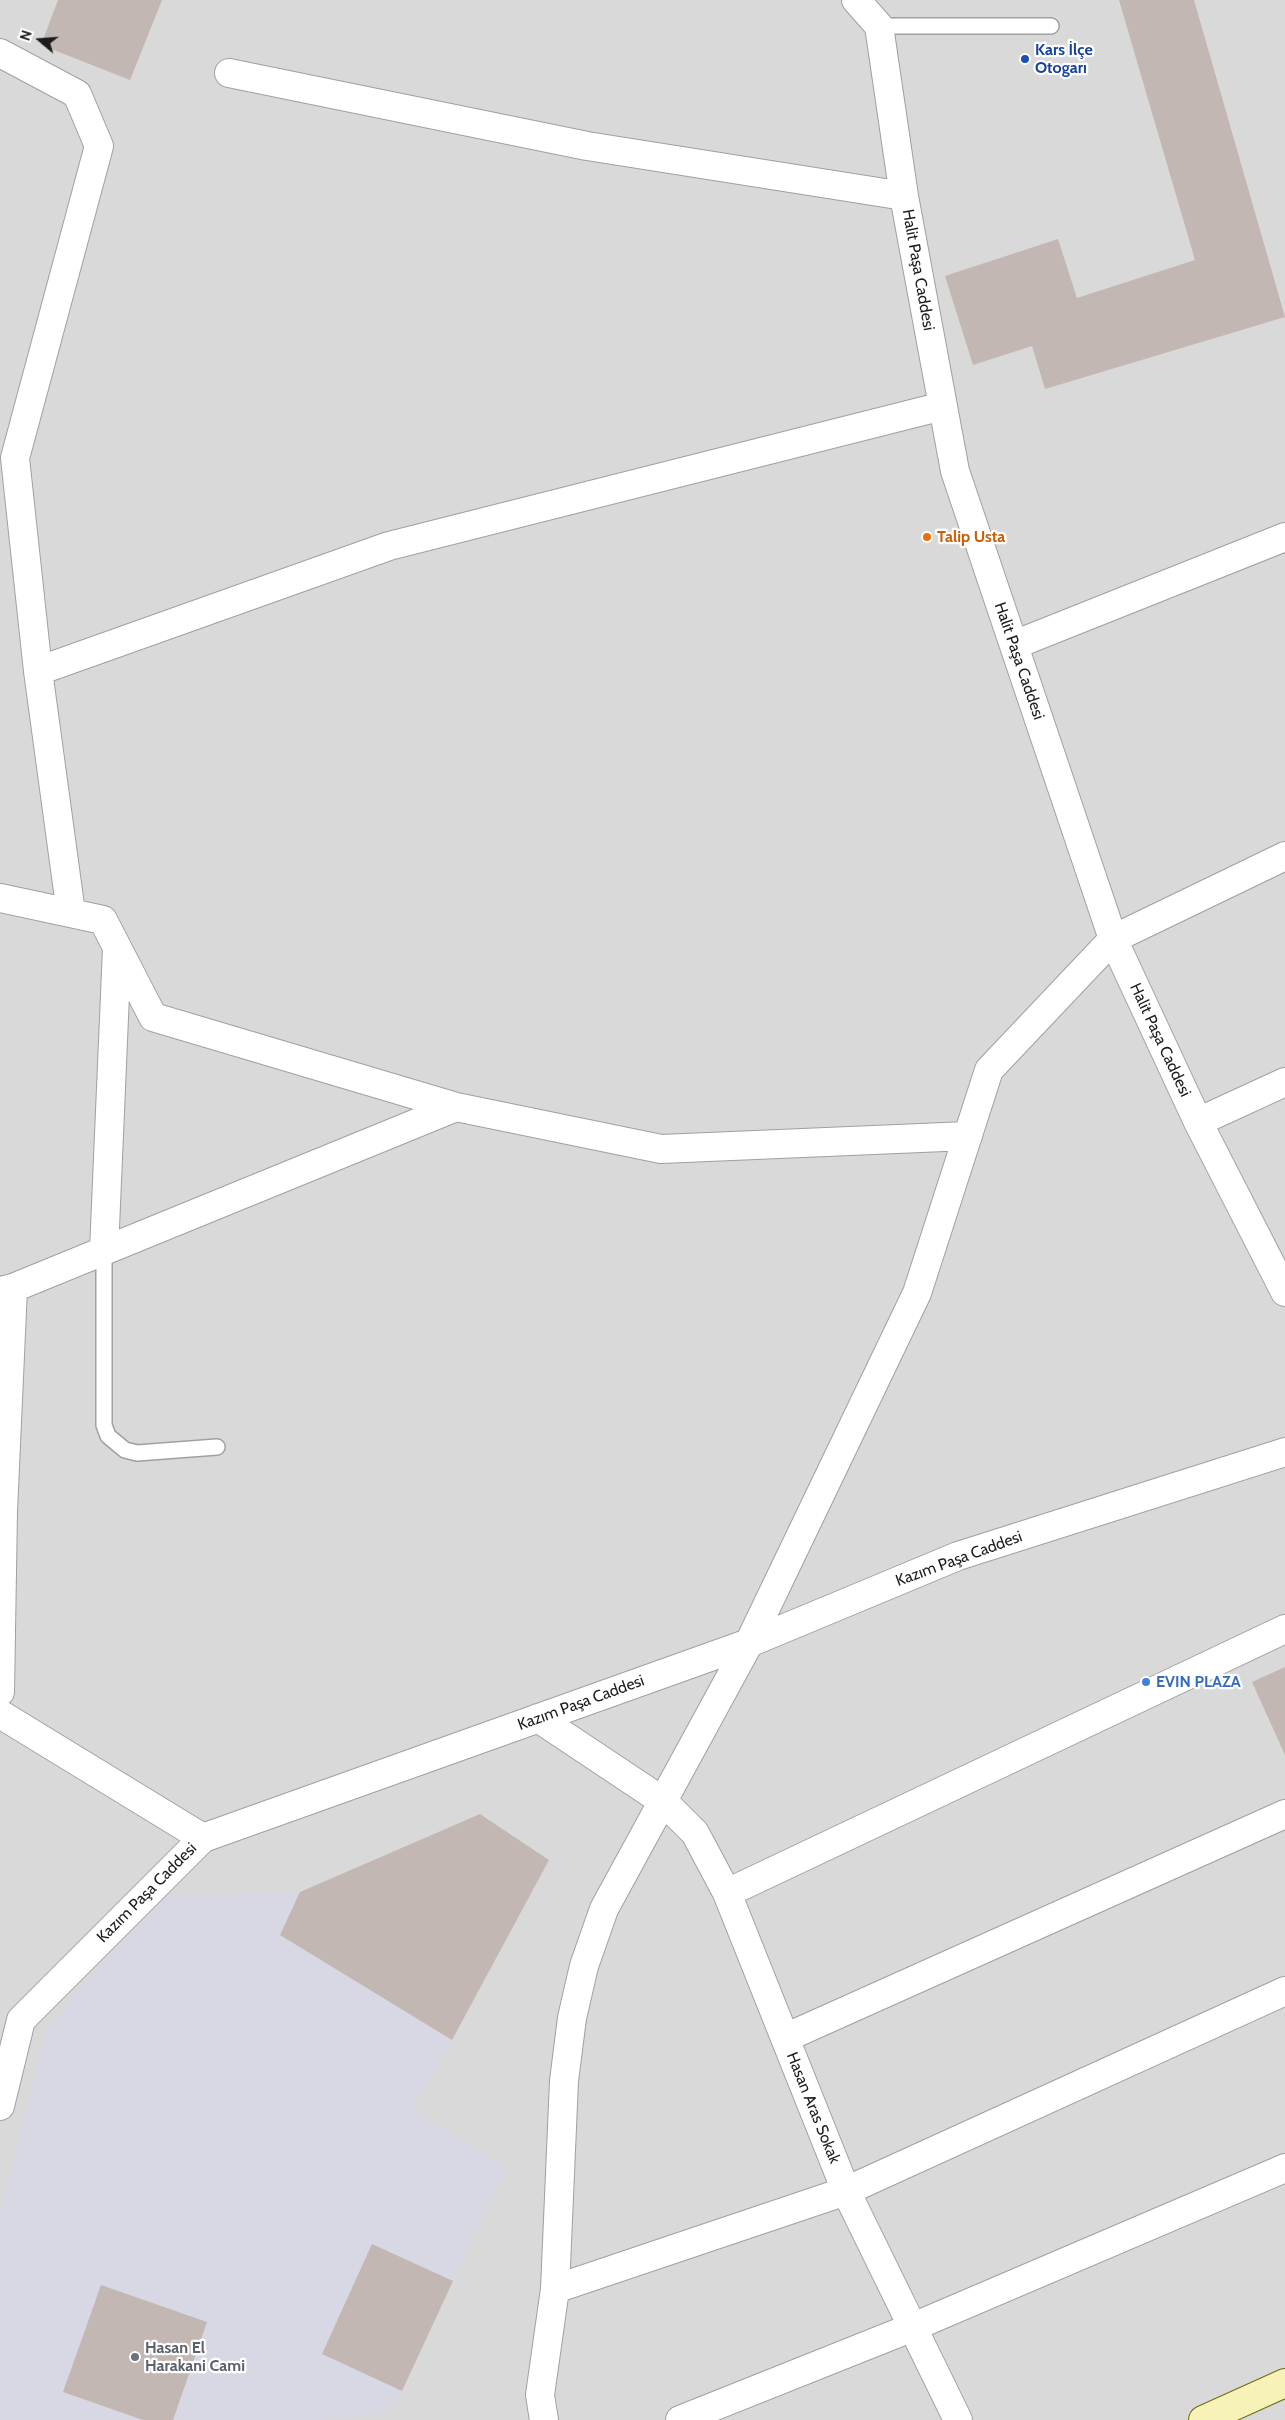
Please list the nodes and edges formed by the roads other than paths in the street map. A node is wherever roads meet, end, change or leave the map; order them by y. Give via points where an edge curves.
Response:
1 (856, 0) edge
2 (882, 13) edge
3 (1050, 26) dead end
4 (0, 53) edge
5 (229, 73) dead end
6 (904, 196) junction
7 (943, 406) junction
8 (1285, 537) edge
9 (1014, 645) junction
10 (38, 671) junction
11 (1285, 856) edge
12 (0, 898) edge
13 (71, 913) junction
14 (1114, 939) junction
15 (117, 946) junction
16 (1285, 1082) edge
17 (456, 1107) junction
18 (1198, 1122) junction
19 (968, 1136) junction
20 (104, 1251) junction
21 (6, 1290) edge
22 (1285, 1292) edge
23 (217, 1447) dead end
24 (1285, 1452) edge
25 (1285, 1629) edge
26 (749, 1643) junction
27 (0, 1692) edge
28 (0, 1714) edge
29 (538, 1718) junction
30 (664, 1802) junction
31 (1285, 1814) edge
32 (203, 1838) junction
33 (728, 1893) junction
34 (1285, 1991) edge
35 (786, 2038) junction
36 (0, 2106) edge
37 (1285, 2168) edge
38 (846, 2191) junction
39 (555, 2289) junction
40 (913, 2328) junction
41 (1285, 2383) edge
42 (544, 2420) edge
43 (680, 2420) edge
44 (958, 2420) edge
45 (1203, 2420) edge

1 - 2 street
2 - 3 lane
2 - 6 street, Halit Paşa Caddesi
4 - 10 street via 77,94 99,146 15,458
5 - 6 street via 587,146
6 - 7 street, Halit Paşa Caddesi
7 - 9 street, Halit Paşa Caddesi via 955,471
7 - 10 street via 388,546
8 - 9 street
9 - 14 street, Halit Paşa Caddesi
10 - 13 street
11 - 14 street
12 - 13 street
13 - 15 street via 103,920
14 - 18 street, Halit Paşa Caddesi
14 - 19 street via 989,1070
15 - 17 street via 153,1017
15 - 20 street
16 - 18 street
17 - 19 street via 661,1149
17 - 20 street
18 - 22 street, Halit Paşa Caddesi
19 - 26 street via 917,1293
20 - 21 street
20 - 23 lane via 104,1425 108,1436 125,1450 137,1453
21 - 27 street
24 - 26 street, Kazım Paşa Caddesi via 958,1556
25 - 33 street
26 - 29 street, Kazım Paşa Caddesi
26 - 30 street
28 - 32 street
29 - 30 street, Hasan Aras Sokak
29 - 32 street, Kazım Paşa Caddesi
30 - 33 street, Hasan Aras Sokak via 695,1833
30 - 39 street via 604,1909 584,1966 572,2018 564,2081
31 - 35 street
32 - 36 street, Kazım Paşa Caddesi via 21,2020
33 - 35 street, Hasan Aras Sokak
34 - 38 street
35 - 38 street, Hasan Aras Sokak
37 - 40 street
38 - 39 street
38 - 40 street, Hasan Aras Sokak
39 - 42 street via 540,2395
40 - 43 street
40 - 44 street, Hasan Aras Sokak
41 - 45 street

